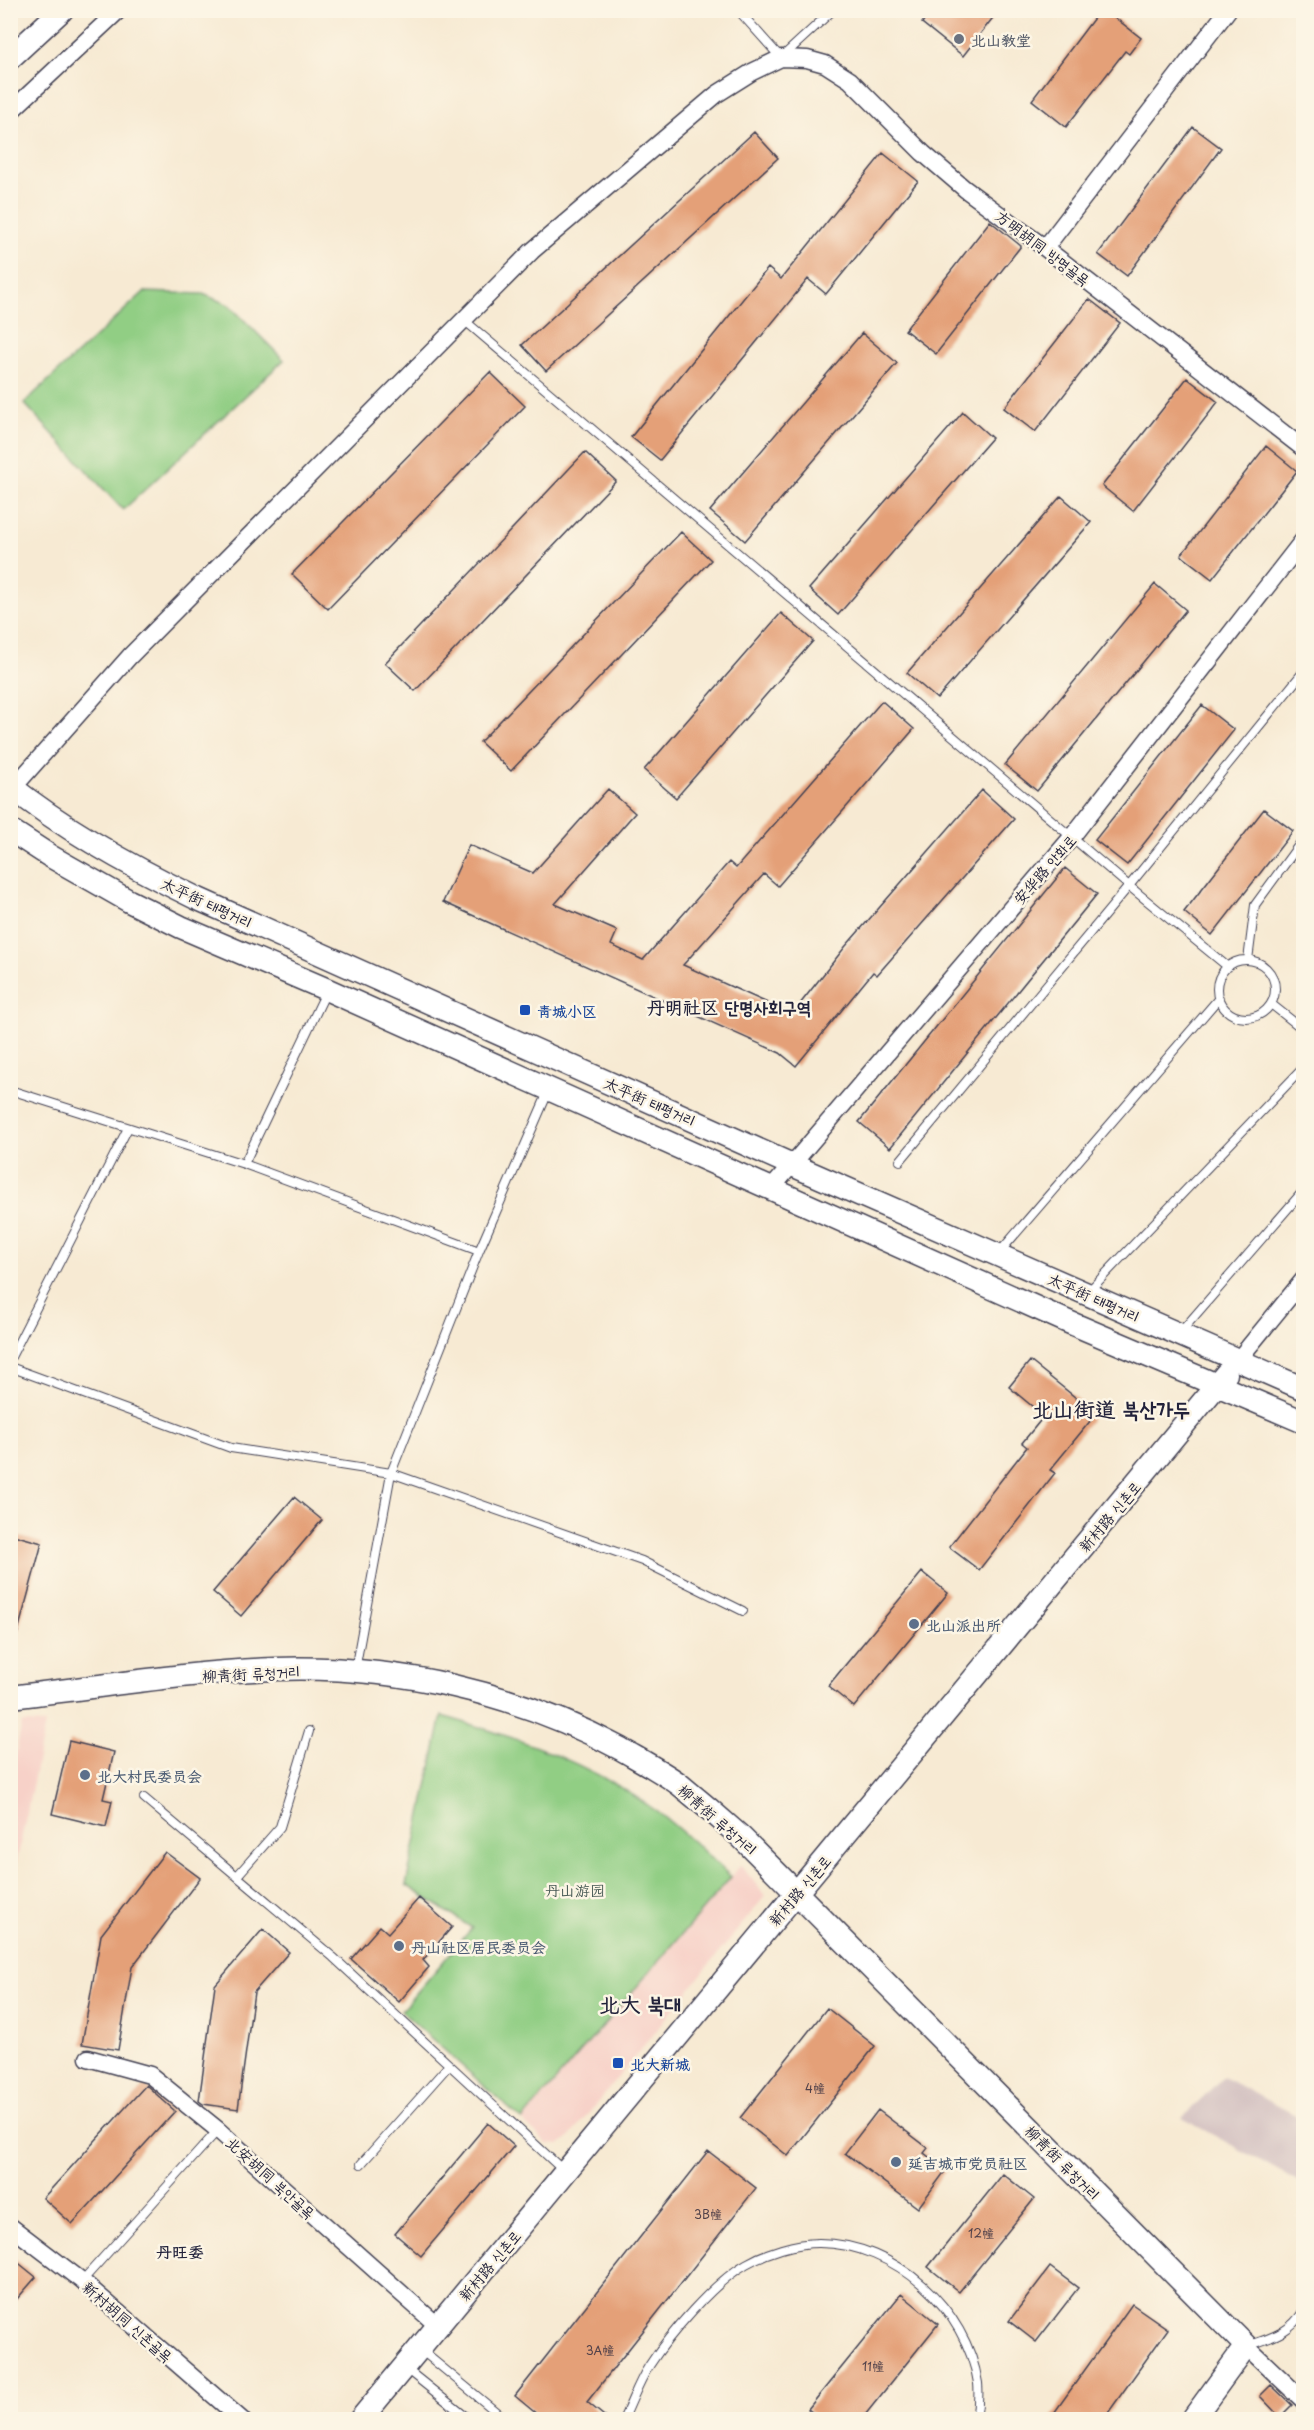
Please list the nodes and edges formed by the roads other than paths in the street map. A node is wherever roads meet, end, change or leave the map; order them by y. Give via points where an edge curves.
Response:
1 (62, 10) edge
2 (119, 10) edge
3 (738, 10) edge
4 (833, 10) edge
5 (1228, 10) edge
6 (10, 58) edge
7 (781, 58) junction
8 (10, 112) edge
9 (1046, 248) junction
10 (464, 320) junction
11 (1304, 449) edge
12 (1304, 539) edge
13 (1304, 671) edge
14 (11, 789) edge
15 (10, 830) edge
16 (1071, 838) junction
17 (1304, 838) edge
18 (1129, 886) junction
19 (1248, 960) junction
20 (1228, 967) junction
21 (328, 990) junction
22 (1219, 998) junction
23 (1271, 1004) junction
24 (1304, 1030) edge
25 (1304, 1067) edge
26 (549, 1089) junction
27 (10, 1090) edge
28 (128, 1128) junction
29 (900, 1161) dead end
30 (244, 1164) junction
31 (790, 1164) junction
32 (771, 1189) junction
33 (1304, 1190) edge
34 (479, 1251) junction
35 (997, 1255) junction
36 (1304, 1279) edge
37 (1086, 1294) junction
38 (1179, 1334) junction
39 (10, 1359) edge
40 (1238, 1360) junction
41 (10, 1367) edge
42 (1217, 1385) junction
43 (1304, 1389) edge
44 (1304, 1422) edge
45 (392, 1473) junction
46 (743, 1611) dead end
47 (355, 1671) junction
48 (10, 1697) edge
49 (309, 1731) dead end
50 (144, 1798) dead end
51 (237, 1876) junction
52 (796, 1894) junction
53 (88, 2058) dead end
54 (449, 2065) junction
55 (218, 2130) junction
56 (361, 2164) dead end
57 (565, 2173) junction
58 (10, 2226) edge
59 (82, 2281) junction
60 (1304, 2310) edge
61 (438, 2326) junction
62 (1246, 2346) junction
63 (420, 2349) junction
64 (404, 2368) junction
65 (1304, 2401) edge
66 (242, 2420) edge
67 (360, 2420) edge
68 (470, 2420) edge
69 (506, 2420) edge
70 (623, 2420) edge
71 (976, 2420) edge
72 (1192, 2420) edge

1 - 6 street
2 - 8 street
3 - 7 lane
4 - 7 lane
5 - 9 street
7 - 9 street, 方明胡同 방명골목 via 807,58 850,80 931,160
7 - 10 street via 717,94 532,251
9 - 11 street, 方明胡同 방명골목
10 - 14 street via 130,656
10 - 16 lane
12 - 16 street, 安华路 안화로
13 - 18 lane
14 - 31 street, 太平街 태평거리 via 162,882
15 - 21 street, 太平街 태평거리 via 159,917
16 - 18 lane
16 - 31 street, 安华路 안화로
17 - 19 lane via 1255,905
18 - 20 lane
18 - 29 lane
19 - 20 lane
19 - 23 lane via 1258,962 1272,975 1275,994
20 - 22 lane via 1218,981
21 - 26 street, 太平街 태평거리
21 - 30 lane
22 - 23 lane via 1223,1006 1239,1017 1257,1016
22 - 35 lane
23 - 24 lane
25 - 37 lane
26 - 32 street, 太平街 태평거리
26 - 34 lane
27 - 28 lane
28 - 30 lane
28 - 39 lane
30 - 34 lane
31 - 32 street, 安华路 안화로
31 - 35 street, 太平街 태평거리
32 - 42 street, 太平街 태평거리
33 - 38 lane
34 - 45 lane
35 - 37 street, 太平街 태평거리
36 - 40 street
37 - 38 street, 太平街 태평거리
38 - 40 street, 太平街 태평거리
40 - 42 street, 新村路 신촌로
40 - 43 street, 太平街 태평거리
41 - 45 lane via 231,1448
42 - 44 street, 太平街 태평거리
42 - 52 street, 新村路 신촌로
45 - 46 lane via 642,1561
45 - 47 lane
47 - 48 street, 柳青街 류청거리 via 277,1669 206,1674
47 - 52 street, 柳青街 류청거리 via 401,1676 511,1700 600,1737 678,1783 741,1837
49 - 51 lane via 280,1827
50 - 51 lane
51 - 54 lane via 333,1957
52 - 57 street, 新村路 신촌로
52 - 62 street, 柳青街 류청거리
53 - 55 street, 北安胡同 북안골목 via 150,2075
54 - 56 lane
54 - 57 lane
55 - 59 lane
55 - 61 street, 北安胡同 북안골목
57 - 61 street, 新村路 신촌로
58 - 59 street, 新村胡同 신촌골목
59 - 66 street, 新村胡同 신촌골목
60 - 62 lane via 1288,2330
61 - 63 street, 新村路 신촌로
62 - 65 street
62 - 72 street
63 - 64 street, 新村路 신촌로
63 - 69 lane
64 - 67 street, 新村路 신촌로
64 - 68 lane
70 - 71 lane via 663,2346 717,2286 747,2264 773,2252 819,2243 877,2255 918,2281 937,2300 957,2327 968,2351 978,2383

